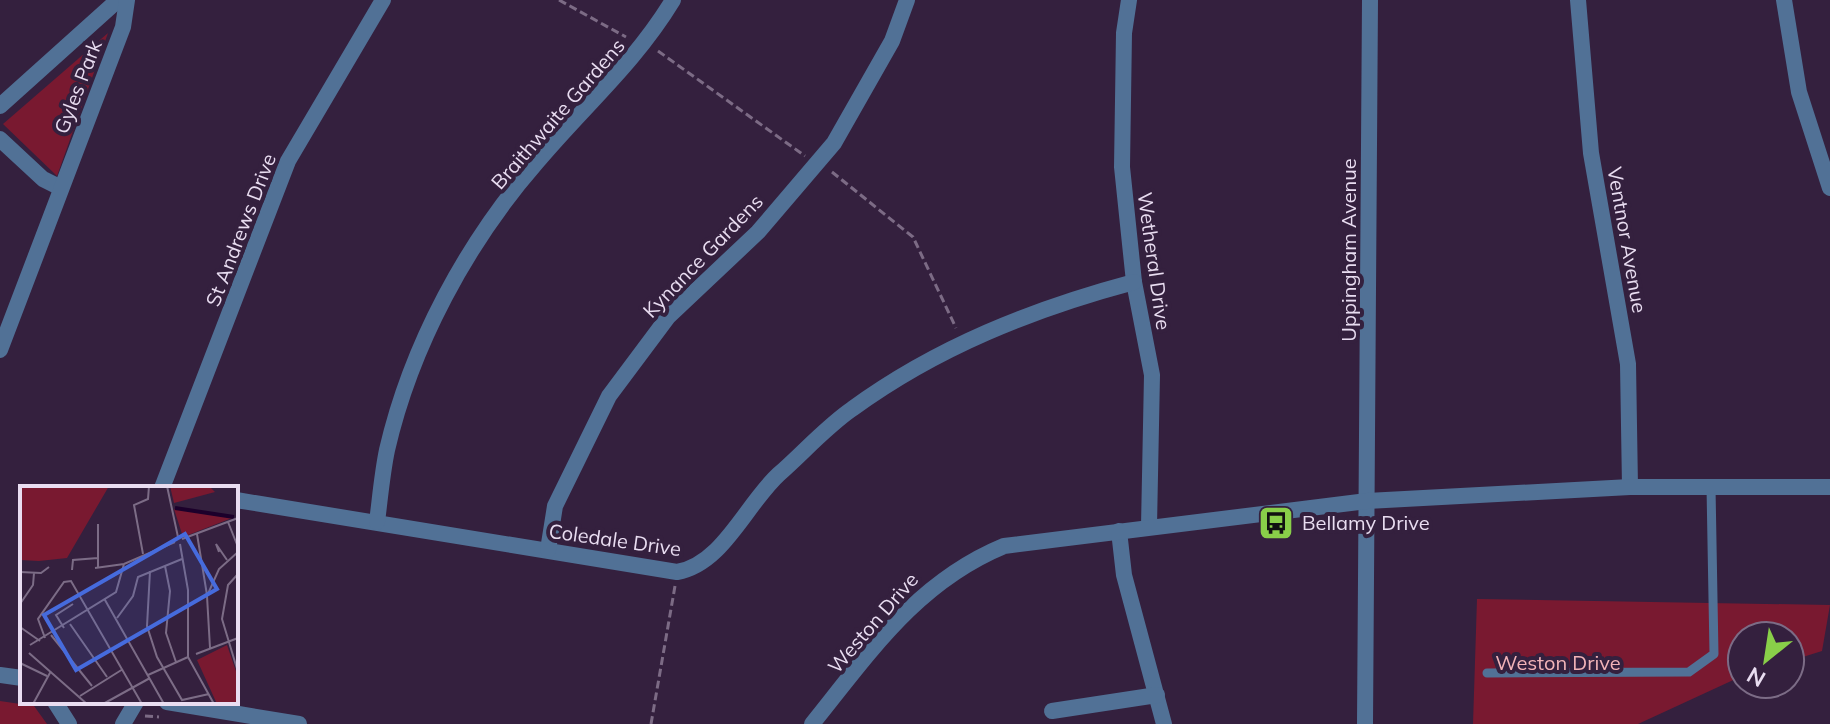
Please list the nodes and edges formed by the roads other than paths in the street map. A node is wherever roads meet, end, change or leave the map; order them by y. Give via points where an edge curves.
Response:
1 (118, 0) edge
2 (127, 0) edge
3 (383, 0) edge
4 (673, 0) edge
5 (907, 0) edge
6 (1129, 0) edge
7 (1370, 0) edge
8 (1578, 0) edge
9 (1784, 0) edge
10 (0, 106) edge
11 (0, 139) edge
12 (61, 188) junction
13 (1830, 188) edge
14 (1134, 282) junction
15 (8, 307) edge
16 (0, 350) edge
17 (164, 486) edge
18 (1630, 487) junction
19 (1711, 487) junction
20 (1830, 487) edge
21 (238, 500) edge
22 (1367, 501) junction
23 (377, 522) junction
24 (1149, 526) junction
25 (1119, 531) junction
26 (548, 550) junction
27 (1487, 673) dead end
28 (0, 675) edge
29 (20, 678) edge
30 (1157, 695) junction
31 (56, 704) edge
32 (135, 704) edge
33 (179, 704) edge
34 (1052, 711) dead end
35 (69, 724) edge
36 (123, 724) edge
37 (299, 724) edge
38 (812, 724) edge
39 (1164, 724) edge
40 (1365, 724) edge

1 - 10 street
2 - 12 street, Gyles Park via 123,27
3 - 17 street, St Andrews Drive via 288,161
4 - 23 street, Braithwaite Gardens via 647,43 536,163 473,247 422,347 387,450
5 - 26 street, Kynance Gardens via 892,41 834,143 758,232 668,317 609,396 555,506
6 - 14 street, Wetheral Drive via 1122,167
7 - 22 street, Uppingham Avenue
8 - 18 street, Ventnor Avenue via 1591,153 1628,364
9 - 13 street via 1799,92
11 - 12 street via 43,179
12 - 15 street, Gyles Park
14 - 24 street, Wetheral Drive via 1152,375
14 - 26 street, Coledale Drive via 1053,304 963,342 851,409 760,492 696,569 677,572
15 - 16 street, Gyles Park
18 - 19 street, Weston Drive
18 - 22 street, Weston Drive
19 - 20 street, Weston Drive
19 - 27 lane via 1714,654 1689,672
21 - 23 street, Coledale Drive
22 - 24 street, Weston Drive
22 - 40 street
23 - 26 street, Coledale Drive
24 - 25 street, Weston Drive
25 - 30 street via 1130,601
25 - 38 street, Weston Drive via 1004,546 969,560 916,599
28 - 29 street
30 - 34 street
30 - 39 street
31 - 35 street
32 - 36 street
33 - 37 street

